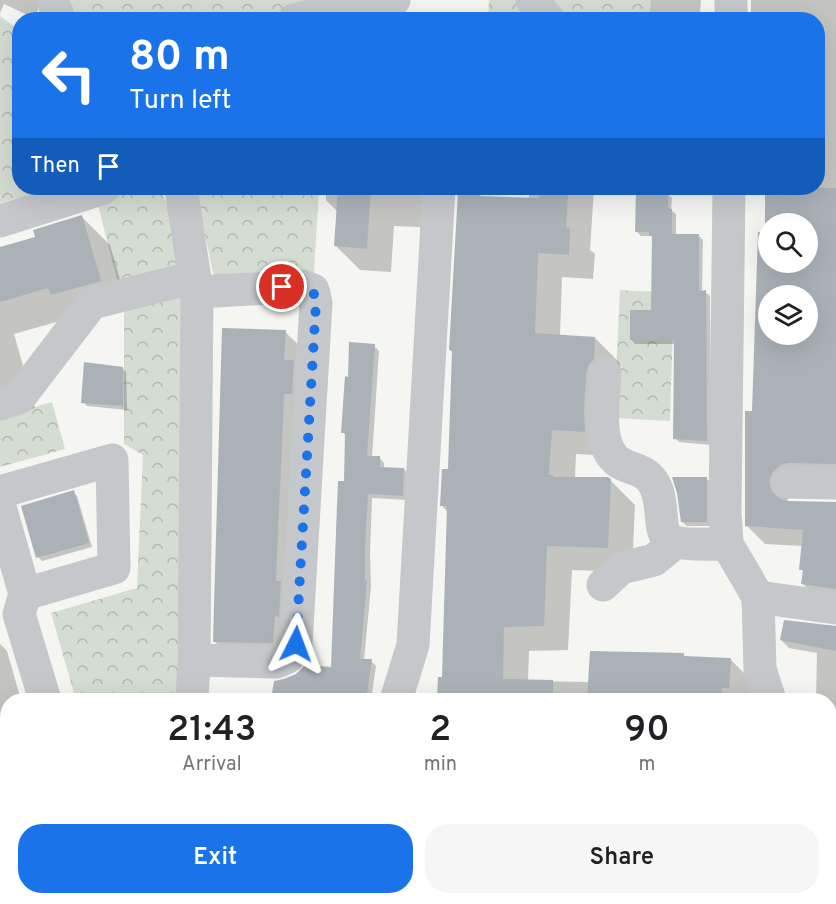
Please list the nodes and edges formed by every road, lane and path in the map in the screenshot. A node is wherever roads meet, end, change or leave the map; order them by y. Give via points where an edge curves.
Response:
1 (394, 0) edge
2 (532, 0) edge
3 (326, 12) edge
4 (542, 12) edge
5 (82, 195) edge
6 (182, 195) edge
7 (438, 195) edge
8 (729, 195) edge
9 (0, 221) edge
10 (196, 284) junction
11 (605, 374) dead end
12 (0, 404) edge
13 (788, 482) dead end
14 (836, 483) edge
15 (0, 492) edge
16 (0, 507) edge
17 (676, 542) junction
18 (727, 544) junction
19 (603, 585) dead end
20 (758, 597) junction
21 (836, 608) edge
22 (15, 609) edge
23 (195, 660) junction
24 (43, 693) edge
25 (193, 693) edge
26 (398, 693) edge
27 (768, 693) edge

1 - 3 street
2 - 4 street
5 - 9 street
6 - 10 street
7 - 26 street via 413,645
8 - 18 street
10 - 12 street via 92,303 19,398
10 - 23 street
10 - 23 street via 303,286 313,290 316,303 296,644 288,657 277,662
11 - 17 street via 603,433 608,448 615,459 642,471 653,482 659,496 663,531
13 - 14 street
15 - 22 street via 112,460 114,568
16 - 22 street
17 - 18 street
17 - 19 street via 654,560 621,568
18 - 20 street
20 - 21 street
20 - 27 street via 760,669
22 - 24 street
23 - 25 street

